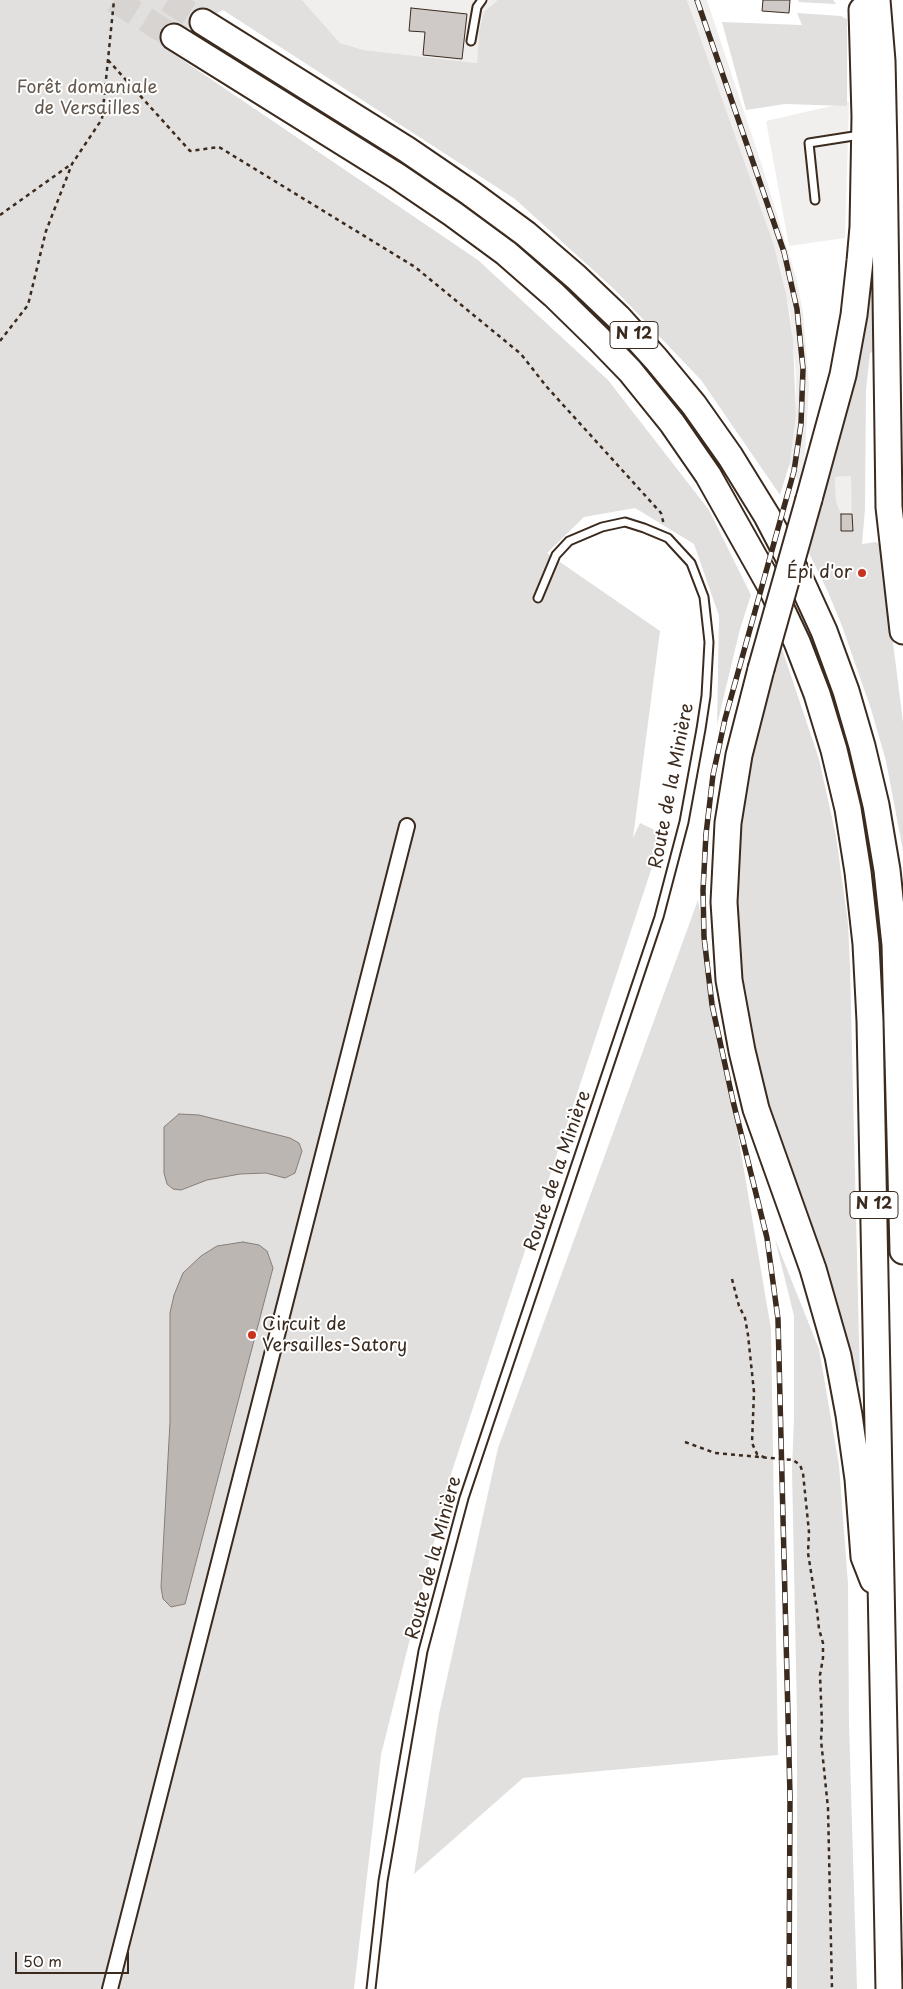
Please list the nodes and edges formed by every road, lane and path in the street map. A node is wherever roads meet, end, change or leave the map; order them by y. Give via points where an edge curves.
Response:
1 (114, 0) edge
2 (482, 0) edge
3 (861, 0) edge
4 (877, 0) edge
5 (203, 22) tunnel mouth
6 (174, 37) tunnel mouth
7 (471, 41) dead end
8 (108, 60) junction
9 (865, 134) junction
10 (72, 164) junction
11 (815, 200) dead end
12 (0, 215) edge
13 (0, 341) edge
14 (668, 538) junction
15 (538, 598) dead end
16 (903, 631) edge
17 (407, 826) dead end
18 (903, 1251) edge
19 (732, 1279) dead end
20 (685, 1442) dead end
21 (767, 1459) junction
22 (882, 1603) junction
23 (110, 1989) edge
24 (372, 1989) edge
25 (832, 1989) edge
26 (889, 1989) edge

1 - 8 path
2 - 7 lane via 477,7
3 - 9 highway
4 - 16 highway via 882,61 889,507
5 - 18 highway, N 12 via 461,186 526,234 576,277 618,317 694,405 767,516 824,631 848,700 876,805 895,945
6 - 22 highway, N 12 via 454,214 554,295 630,371 672,423 734,520 797,642 834,750 848,810 866,944
8 - 10 path via 102,119
8 - 14 path via 190,152 219,147 415,267 521,354 661,513
9 - 11 lane via 809,143
9 - 22 highway, bridge via 863,226 854,315 836,404 760,669 739,755 728,823 724,902 729,980 742,1051 756,1109 813,1269 838,1356 858,1479 864,1557
10 - 12 path
10 - 13 path via 46,231 28,305
14 - 15 lane, Route de la Minière via 625,522 602,527 569,541 556,555
14 - 24 lane, Route de la Minière via 691,563 704,597 709,642 702,729 684,822 659,917 456,1526 423,1651 383,1882
17 - 23 street
19 - 21 path via 748,1335 754,1392 752,1443 757,1454
20 - 21 path via 715,1453
21 - 25 path via 793,1460 800,1465 809,1532 808,1553 823,1643 820,1740 828,1808
22 - 26 highway, N 12

